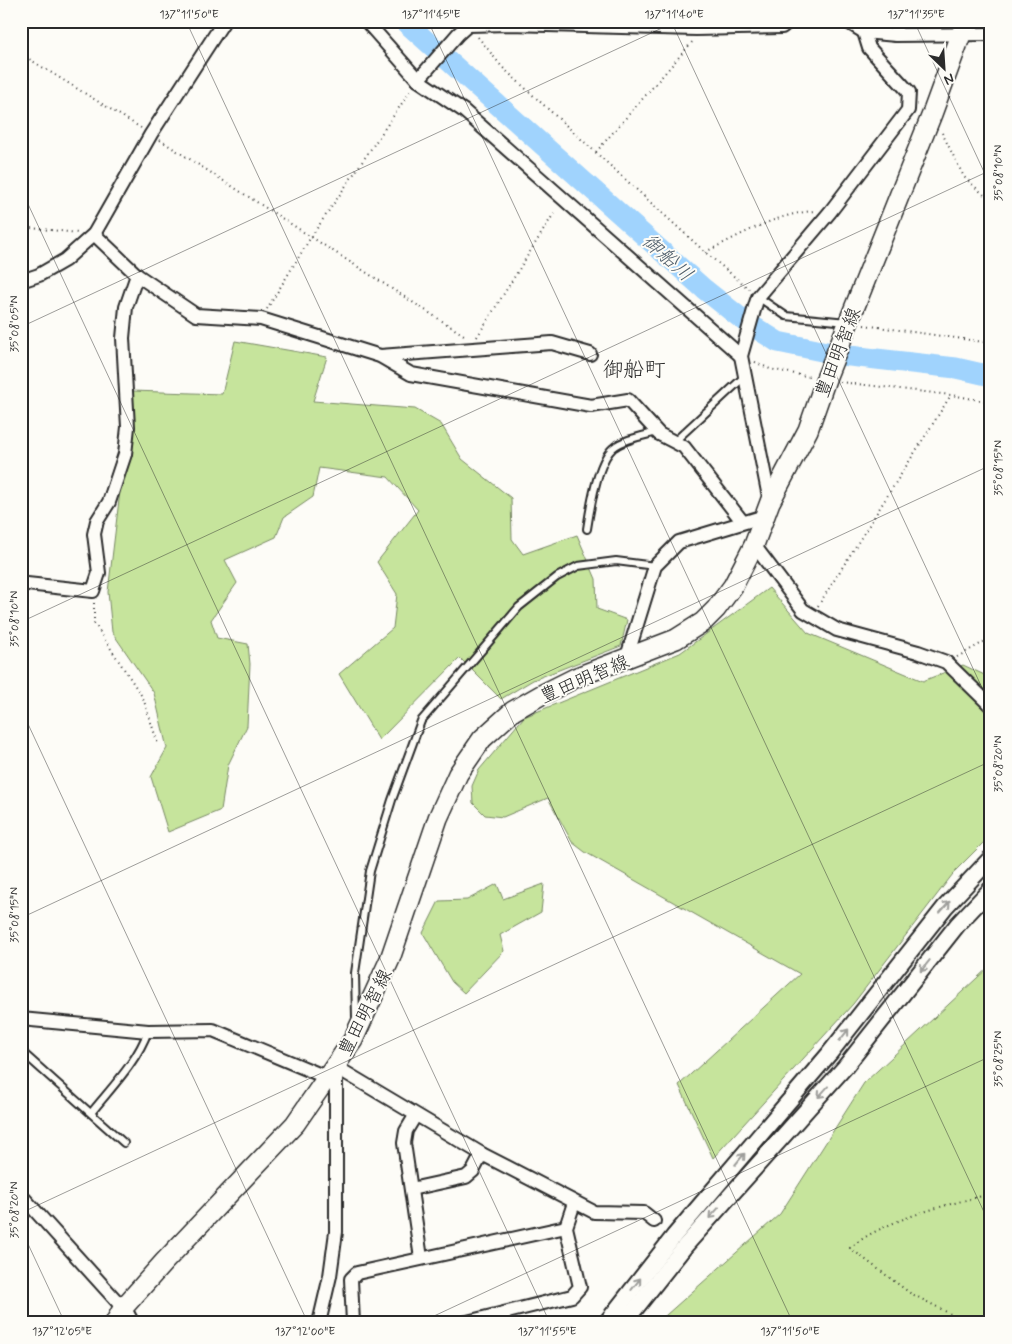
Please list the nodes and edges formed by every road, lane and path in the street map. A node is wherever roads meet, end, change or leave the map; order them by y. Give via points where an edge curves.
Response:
1 (224, 21) edge
2 (366, 21) edge
3 (789, 21) edge
4 (846, 21) edge
5 (896, 21) edge
6 (510, 22) edge
7 (468, 25) junction
8 (696, 25) edge
9 (963, 28) edge
10 (864, 32) junction
11 (991, 34) edge
12 (896, 35) junction
13 (21, 54) edge
14 (421, 77) junction
15 (932, 114) junction
16 (151, 134) junction
17 (596, 152) junction
18 (563, 199) junction
19 (991, 201) edge
20 (830, 212) junction
21 (21, 227) edge
22 (94, 234) junction
23 (311, 237) junction
24 (705, 252) junction
25 (137, 275) junction
26 (21, 281) edge
27 (757, 300) junction
28 (261, 319) junction
29 (848, 322) junction
30 (991, 338) edge
31 (989, 343) edge
32 (590, 354) dead end
33 (380, 356) junction
34 (741, 356) junction
35 (745, 376) junction
36 (826, 378) junction
37 (951, 395) junction
38 (991, 402) edge
39 (657, 432) junction
40 (674, 442) junction
41 (768, 509) junction
42 (742, 521) junction
43 (587, 530) dead end
44 (754, 545) junction
45 (655, 566) junction
46 (27, 584) dead end
47 (93, 591) junction
48 (812, 615) junction
49 (991, 638) edge
50 (626, 660) junction
51 (946, 662) junction
52 (991, 706) edge
53 (158, 744) dead end
54 (991, 858) edge
55 (991, 889) edge
56 (21, 1018) edge
57 (148, 1031) junction
58 (359, 1031) junction
59 (21, 1051) edge
60 (332, 1073) junction
61 (91, 1113) junction
62 (415, 1116) junction
63 (124, 1143) dead end
64 (482, 1154) junction
65 (411, 1189) junction
66 (991, 1194) edge
67 (24, 1202) edge
68 (574, 1203) junction
69 (654, 1221) dead end
70 (566, 1227) junction
71 (420, 1258) junction
72 (123, 1318) edge
73 (319, 1323) edge
74 (352, 1323) edge
75 (463, 1323) edge
76 (606, 1323) edge
77 (624, 1323) edge
78 (968, 1323) edge

1 - 16 street
2 - 14 street
3 - 8 street via 782,27
4 - 10 street
5 - 12 street
6 - 7 street
6 - 8 street
7 - 14 street
7 - 17 path via 502,67
8 - 17 path via 692,43
9 - 11 street
9 - 12 street
9 - 15 main road, 豊田明智線
10 - 12 street
10 - 20 street via 869,48 909,92 908,110
13 - 16 path
14 - 18 street
14 - 23 path
15 - 19 path via 964,177
15 - 29 main road, 豊田明智線
16 - 22 street
16 - 23 path
17 - 24 path
18 - 23 path via 474,342
18 - 34 street
20 - 24 path via 800,212 769,222
20 - 27 street
21 - 22 path
22 - 25 street
22 - 26 street via 66,260
23 - 28 path
24 - 27 path
25 - 28 street via 196,315
25 - 47 street via 126,307 123,338 128,427 125,454 109,502 97,521 94,534 99,573
27 - 29 lane via 786,316
27 - 34 street
28 - 33 street
29 - 31 path
29 - 36 main road, 豊田明智線
30 - 31 path
32 - 33 street via 552,343
33 - 39 street via 411,374 591,406 628,400
34 - 35 street
34 - 36 path via 770,369
35 - 40 lane
35 - 41 street
36 - 37 path
36 - 41 main road, 豊田明智線 via 808,430
37 - 38 path
37 - 48 path
39 - 40 street
39 - 43 lane via 622,442 612,449 591,496
40 - 42 street via 684,447
41 - 42 street
41 - 44 main road, 豊田明智線
42 - 45 street via 679,542
44 - 48 street via 803,610
44 - 50 main road, 豊田明智線 via 733,586 703,622 676,639
45 - 50 street
45 - 58 lane via 616,561 578,566 557,577 519,607 421,721 370,871 355,972
46 - 47 street
47 - 53 path via 94,623 143,698
48 - 51 street via 837,630
49 - 51 path
50 - 58 main road, 豊田明智線 via 577,677 540,695 513,711 482,739 458,774 438,818 390,959
51 - 52 street
76 -> 54 street via 674,1236 829,1054 945,907
55 -> 77 street via 958,924 845,1067 685,1246
56 - 57 street
57 - 60 street via 213,1030
57 - 61 lane via 130,1063
58 - 60 main road, 豊田明智線
59 - 61 lane
60 - 62 street
60 - 72 main road, 豊田明智線 via 295,1124 240,1181
60 - 73 street via 336,1232
61 - 63 lane
62 - 64 street
62 - 65 street via 404,1142
64 - 65 street via 473,1171 466,1176
64 - 68 street
65 - 71 street
66 - 78 path via 942,1205 864,1237 850,1248 910,1293
67 - 72 street
68 - 69 street via 594,1212 644,1212
68 - 70 street
70 - 71 street
70 - 75 street via 580,1287 572,1296
71 - 74 street via 357,1273 351,1279

